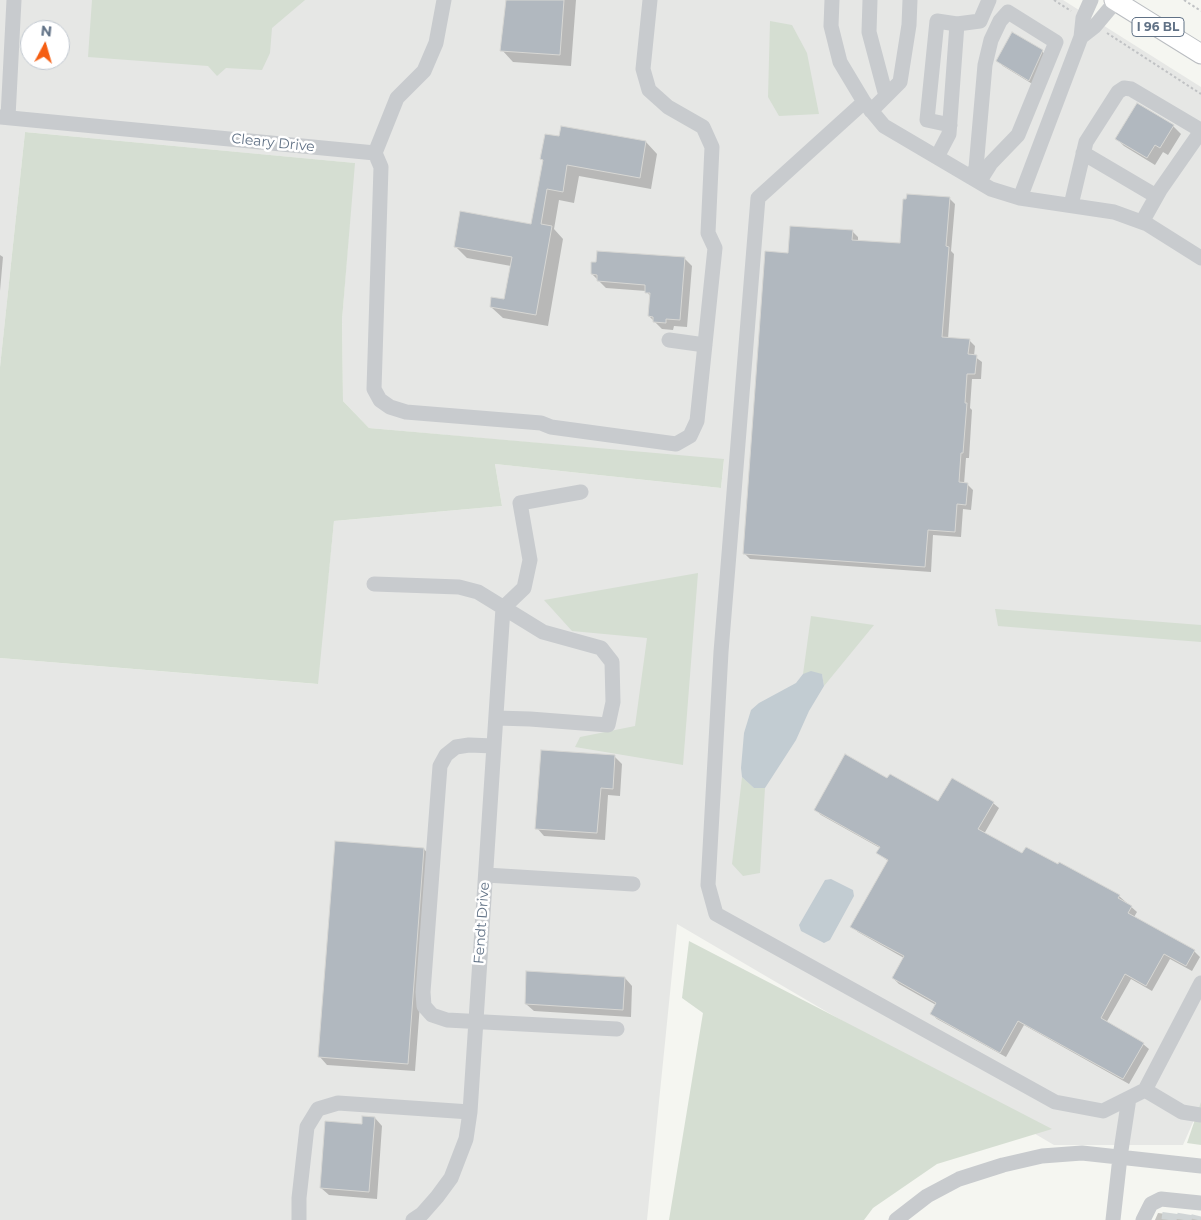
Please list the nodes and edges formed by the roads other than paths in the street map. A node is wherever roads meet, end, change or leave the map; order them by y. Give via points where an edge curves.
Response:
1 (14, 0) edge
2 (444, 0) edge
3 (650, 0) edge
4 (832, 0) edge
5 (870, 0) edge
6 (910, 0) edge
7 (989, 0) edge
8 (1090, 0) edge
9 (1115, 0) edge
10 (1089, 22) junction
11 (956, 24) junction
12 (1201, 54) edge
13 (886, 96) junction
14 (868, 106) junction
15 (4, 117) edge
16 (950, 125) junction
17 (977, 151) junction
18 (375, 153) junction
19 (1084, 153) junction
20 (999, 155) junction
21 (937, 157) junction
22 (975, 179) junction
23 (1156, 196) junction
24 (1020, 198) junction
25 (1071, 206) junction
26 (1142, 222) junction
27 (1201, 258) edge
28 (670, 340) dead end
29 (705, 345) junction
30 (581, 492) dead end
31 (374, 584) dead end
32 (504, 608) junction
33 (496, 718) junction
34 (494, 746) junction
35 (486, 875) junction
36 (633, 884) dead end
37 (1201, 983) edge
38 (476, 1022) junction
39 (617, 1029) dead end
40 (1145, 1090) junction
41 (1129, 1098) junction
42 (470, 1112) junction
43 (1201, 1115) edge
44 (1120, 1157) junction
45 (1201, 1166) edge
46 (1187, 1207) edge
47 (299, 1220) edge
48 (413, 1220) edge
49 (896, 1220) edge
50 (1113, 1220) edge
51 (1143, 1220) edge

1 - 15 street
2 - 18 street via 436,43 424,71 398,98
3 - 29 street via 644,69 649,90 668,107 703,127 712,147 708,233 715,248
4 - 14 street via 830,26 840,62
5 - 13 street via 869,32
6 - 13 street via 900,82
7 - 11 street via 980,21
8 - 10 street
9 - 10 street
9 - 12 main road, I 96 BL
10 - 24 street
11 - 16 street
11 - 16 street via 937,21 927,120
13 - 14 street
14 - 21 street via 884,126
14 - 41 street via 758,198 722,636 708,885 716,914 1055,1102 1103,1112
15 - 18 street, Cleary Drive
16 - 21 street
17 - 20 street
17 - 20 street via 985,64 991,40 1008,12 1056,42 1018,135
17 - 22 street
18 - 29 street via 380,166 374,389 380,400 390,407 406,412 541,423 676,444 690,436 697,421
19 - 23 street
19 - 23 street via 1086,142 1118,92 1124,88 1197,128 1199,134
19 - 25 street
20 - 22 street
21 - 22 street
22 - 24 street via 991,189
23 - 26 street
24 - 25 street
25 - 26 street via 1114,212
26 - 27 street
28 - 29 street
30 - 32 street via 520,503 530,560 524,588
31 - 32 street via 459,587 478,592
32 - 33 street, Fendt Drive
32 - 33 street via 543,632 601,648 612,662 613,702 608,725
33 - 34 street, Fendt Drive
34 - 35 street, Fendt Drive
34 - 38 street via 456,747 440,766 423,992 424,1006 432,1015 447,1020
35 - 36 street
35 - 38 street, Fendt Drive
37 - 40 street
38 - 39 street
38 - 42 street, Fendt Drive
40 - 41 street
40 - 43 street via 1182,1112
41 - 44 street
42 - 47 street via 338,1103 318,1109 307,1127
42 - 48 street, Fendt Drive via 460,1158 450,1178 437,1197
44 - 45 street
44 - 49 street via 1082,1153 1042,1156 1003,1164 959,1179 927,1196
44 - 50 street
46 - 51 street via 1161,1199 1151,1204

